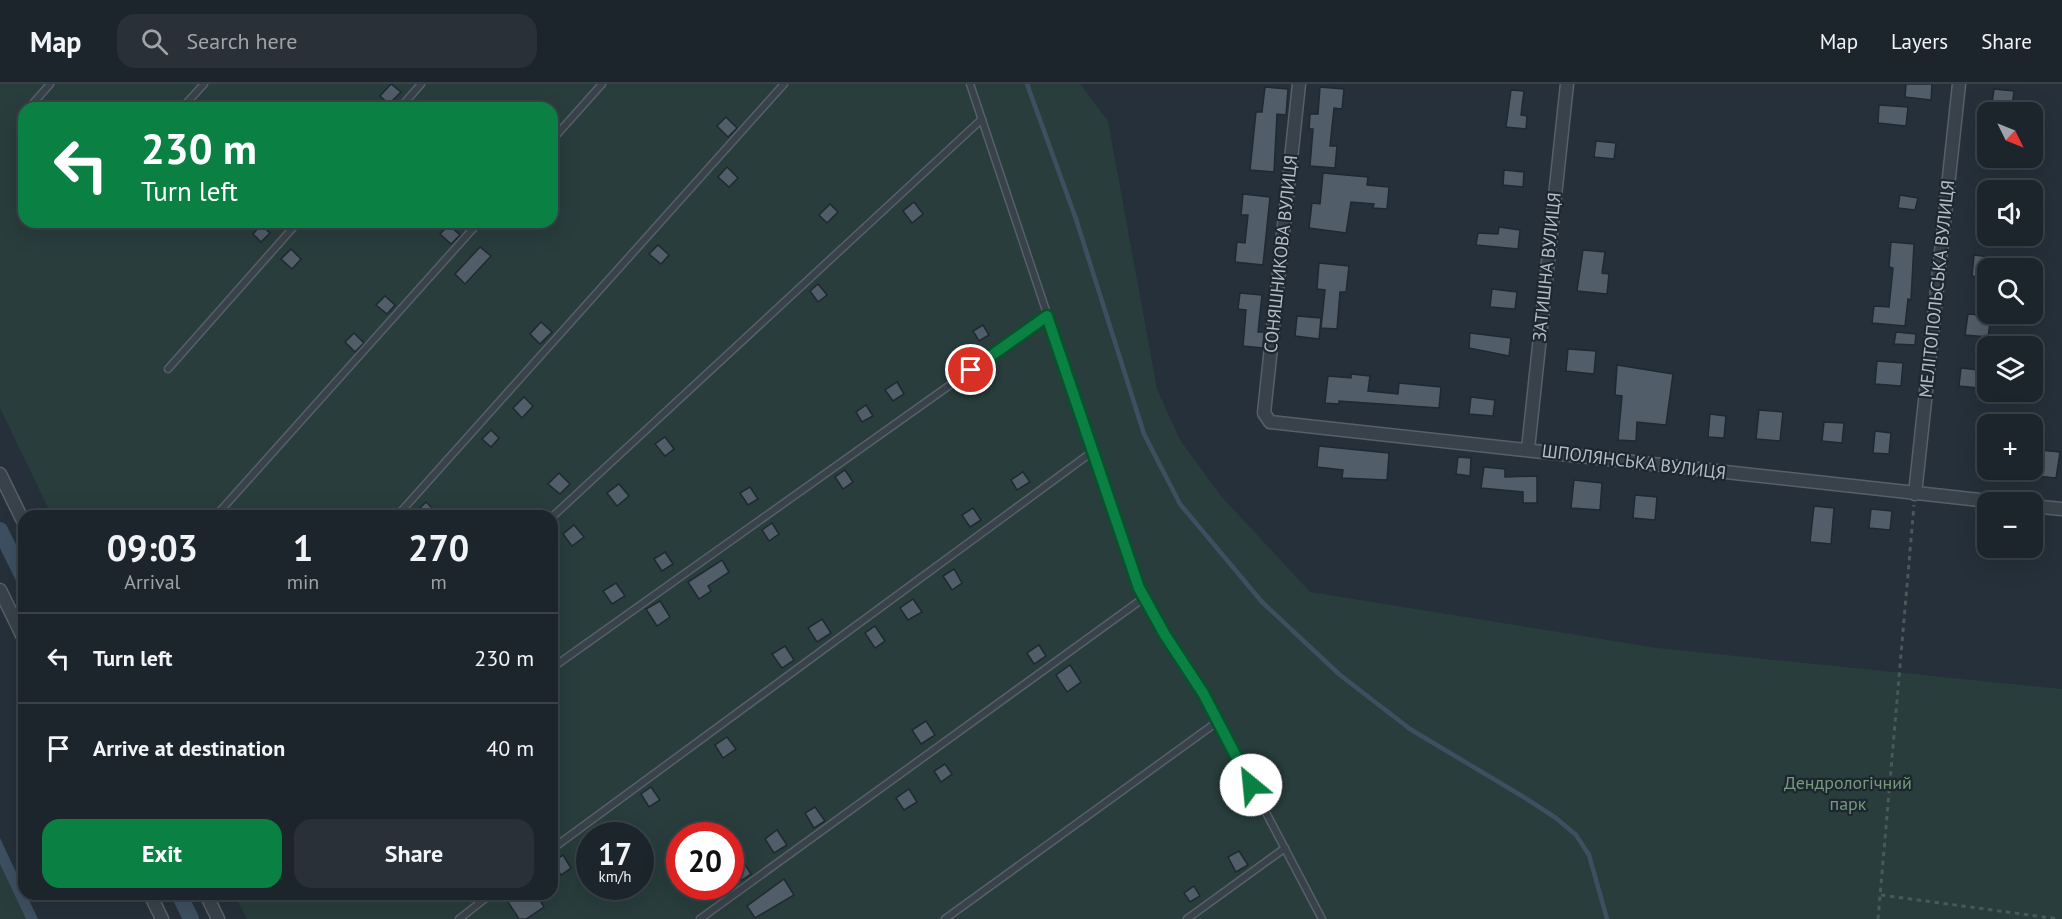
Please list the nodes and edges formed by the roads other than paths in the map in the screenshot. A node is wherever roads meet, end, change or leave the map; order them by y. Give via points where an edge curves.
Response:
1 (50, 84) edge
2 (204, 84) edge
3 (421, 84) edge
4 (602, 84) edge
5 (784, 84) edge
6 (969, 84) edge
7 (1299, 84) edge
8 (1567, 84) edge
9 (1959, 84) edge
10 (34, 102) edge
11 (188, 102) edge
12 (405, 102) edge
13 (982, 119) junction
14 (558, 133) edge
15 (293, 228) edge
16 (474, 228) edge
17 (1047, 316) junction
18 (168, 369) dead end
19 (1270, 422) joint
20 (1528, 449) junction
21 (1092, 452) junction
22 (0, 474) edge
23 (1915, 494) junction
24 (1977, 500) edge
25 (2043, 507) edge
26 (2062, 509) edge
27 (221, 510) dead end
28 (402, 510) edge
29 (18, 511) edge
30 (558, 511) edge
31 (0, 590) edge
32 (1144, 597) junction
33 (18, 627) edge
34 (558, 664) edge
35 (1217, 722) junction
36 (558, 845) edge
37 (1285, 848) junction
38 (153, 900) edge
39 (209, 900) edge
40 (483, 900) edge
41 (162, 919) edge
42 (218, 919) edge
43 (459, 919) edge
44 (700, 919) edge
45 (945, 919) edge
46 (1187, 919) edge
47 (1322, 919) edge

1 - 10 lane
2 - 11 lane
3 - 12 lane
4 - 14 lane
5 - 28 lane
6 - 13 lane
7 - 19 street, СОНЯШНИКОВА ВУЛИЦЯ via 1264,413
8 - 20 street, ЗАТИШНА ВУЛИЦЯ
9 - 23 street, МЕЛІТОПОЛЬСЬКА ВУЛИЦЯ
13 - 17 lane
13 - 30 lane
15 - 18 lane
16 - 27 lane
17 - 21 lane
17 - 34 lane
19 - 20 street, ШПОЛЯНСЬКА ВУЛИЦЯ
20 - 23 street, ШПОЛЯНСЬКА ВУЛИЦЯ
21 - 32 lane
21 - 36 lane
22 - 29 street
23 - 24 street, ШПОЛЯНСЬКА ВУЛИЦЯ
25 - 26 street
31 - 33 street
32 - 35 lane
32 - 44 lane
35 - 37 lane
35 - 45 lane
37 - 46 lane
37 - 47 lane
38 - 41 street
39 - 42 street
40 - 43 lane

